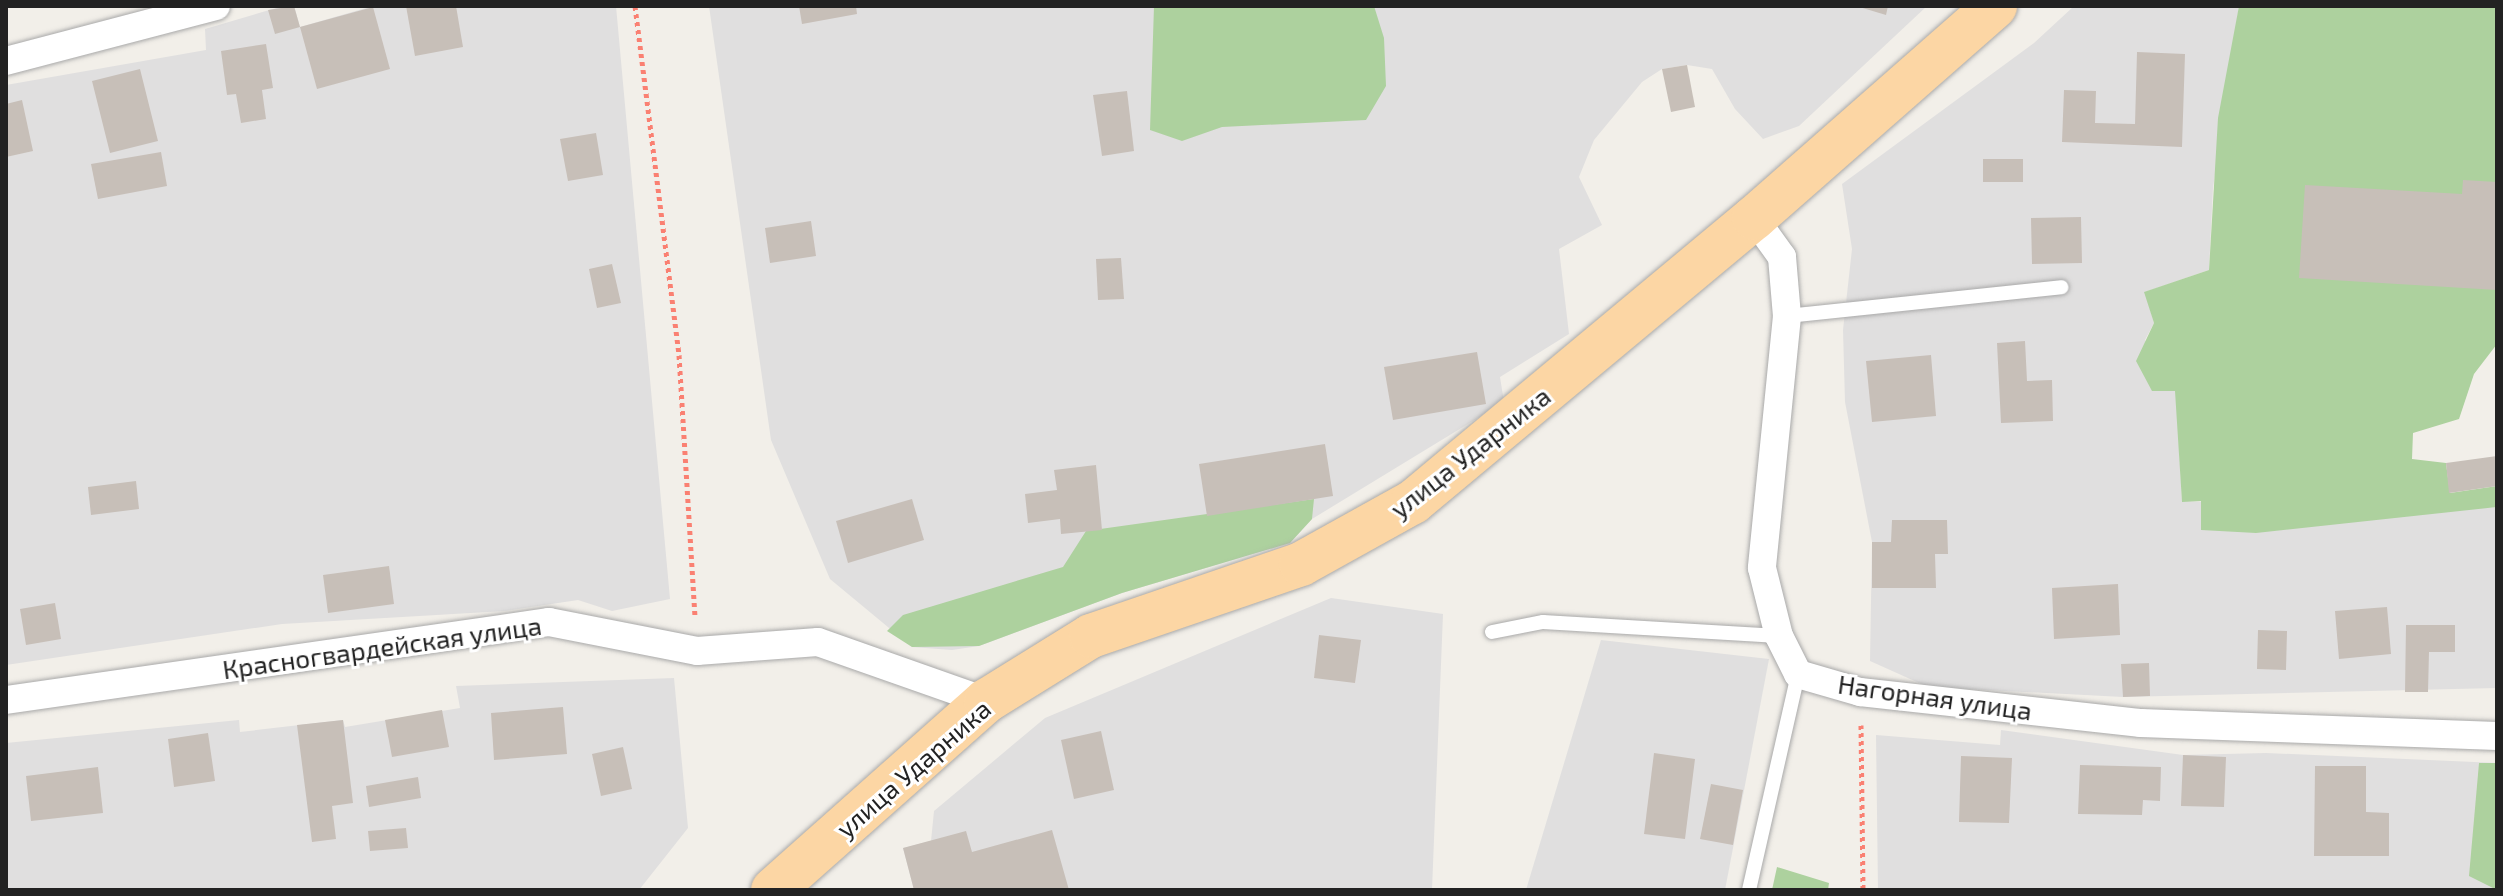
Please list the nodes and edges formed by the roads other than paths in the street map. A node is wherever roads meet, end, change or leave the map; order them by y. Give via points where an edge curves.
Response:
1 (216, 6) edge
2 (1995, 6) edge
3 (6, 61) edge
4 (1754, 218) junction
5 (2061, 287) dead end
6 (1787, 316) junction
7 (1492, 632) dead end
8 (1779, 636) junction
9 (1798, 674) junction
10 (6, 700) edge
11 (986, 701) junction
12 (2497, 736) edge
13 (773, 890) edge
14 (1749, 890) edge

1 - 3 street
2 - 4 main road, улица Ударника via 1796,174
4 - 6 street via 1782,257
4 - 11 main road, улица Ударника via 1610,329 1413,502 1301,564 1091,636
5 - 6 lane
6 - 8 street via 1762,568
7 - 8 lane via 1543,622
8 - 9 street
9 - 12 street, Нагорная улица via 1860,692 2141,723
9 - 14 lane
10 - 11 street, Красногвардейская улица via 549,622 697,651 818,642
11 - 13 main road, улица Ударника

